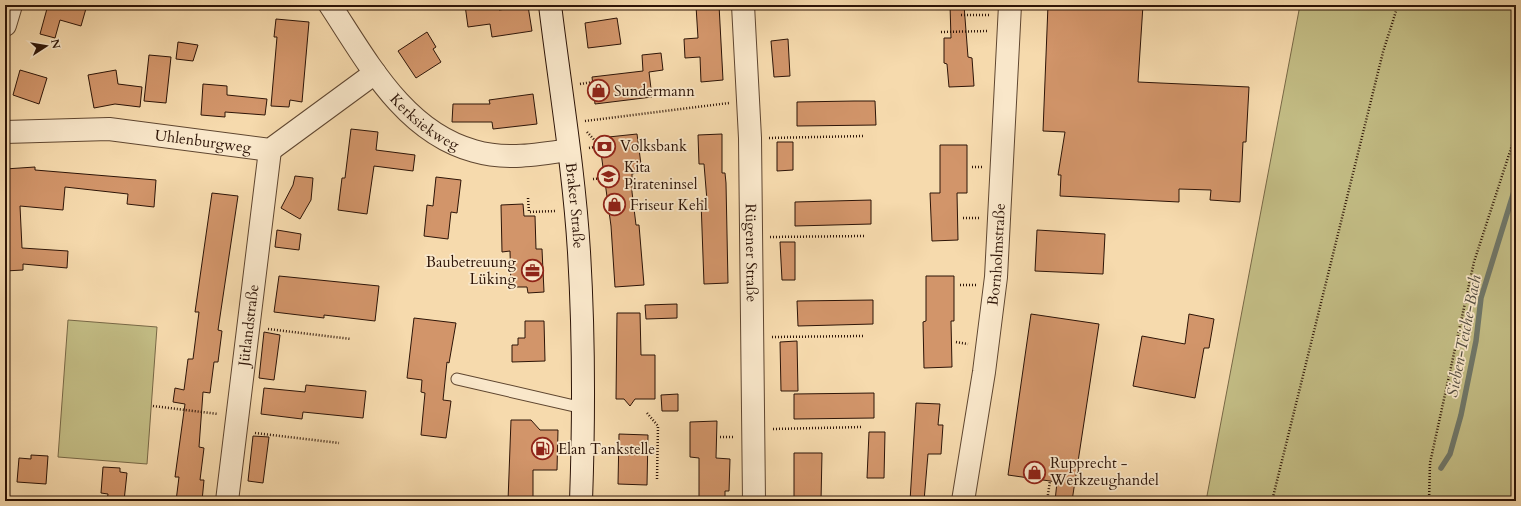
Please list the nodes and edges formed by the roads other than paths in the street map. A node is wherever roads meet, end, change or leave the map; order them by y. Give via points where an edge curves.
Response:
1 (11, 5) edge
2 (330, 5) edge
3 (550, 5) edge
4 (744, 5) edge
5 (1009, 17) edge
6 (5, 25) edge
7 (375, 73) junction
8 (5, 132) edge
9 (578, 149) junction
10 (270, 150) junction
11 (457, 379) dead end
12 (583, 408) junction
13 (227, 501) edge
14 (581, 501) edge
15 (754, 501) edge
16 (963, 501) edge

1 - 6 street
2 - 7 street, Kerksiekweg
3 - 9 street, Braker Straße
4 - 15 street, Rügener Straße via 750,138
5 - 16 street, Bornholmstraße via 996,277 985,366
7 - 9 street, Kerksiekweg via 416,119 444,139 474,151 516,156
7 - 10 street, Uhlenburgweg
8 - 10 street, Uhlenburgweg via 109,129
9 - 12 street, Braker Straße via 575,210 581,300
10 - 13 street, Jütlandstraße
11 - 12 lane
12 - 14 street, Braker Straße

